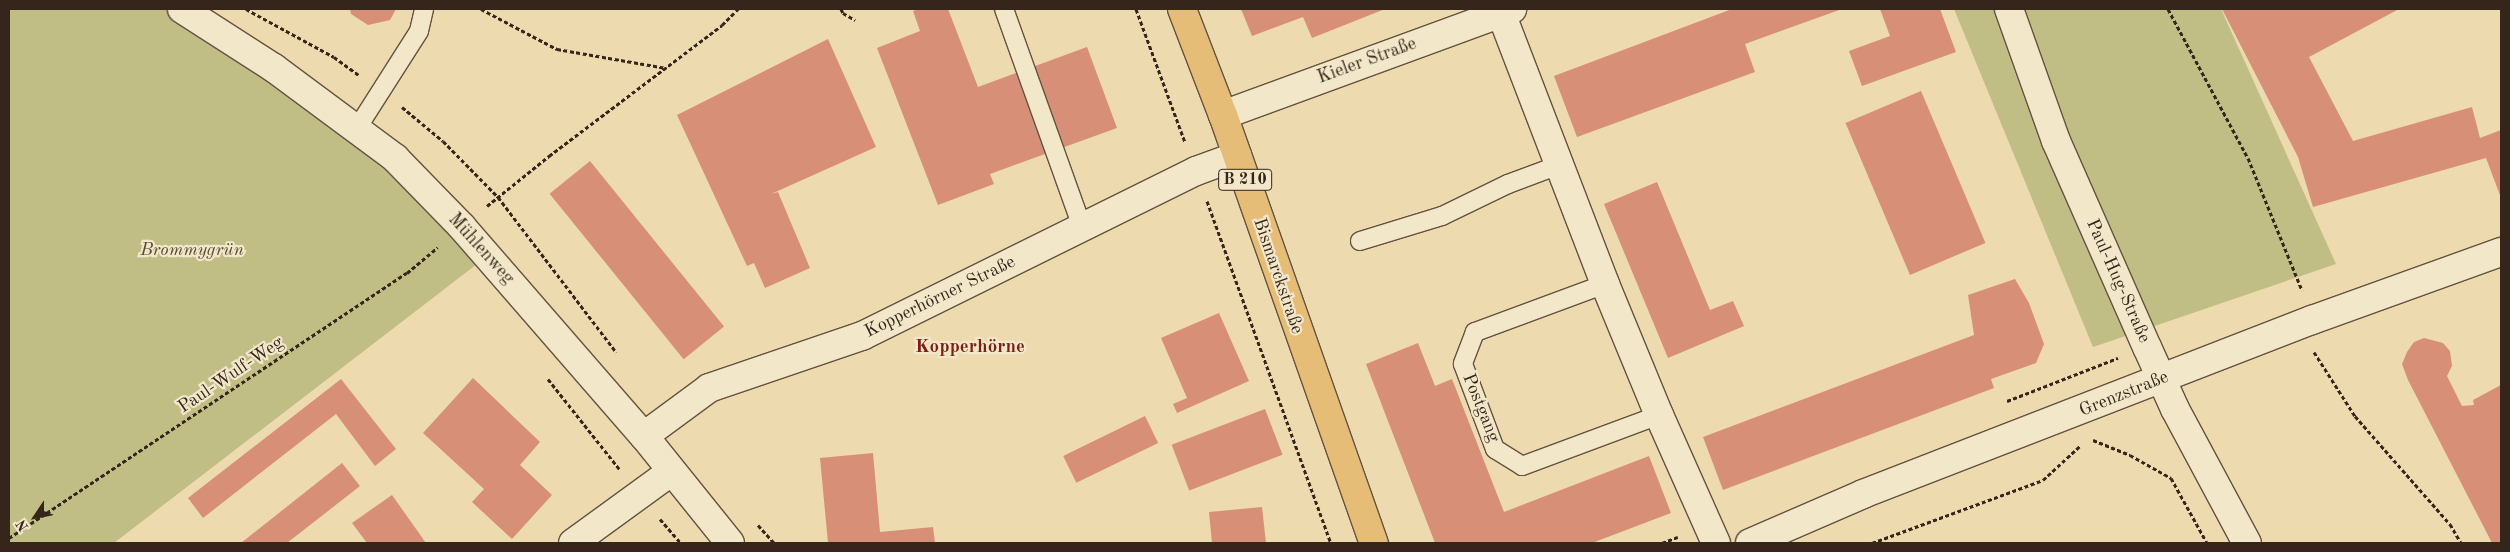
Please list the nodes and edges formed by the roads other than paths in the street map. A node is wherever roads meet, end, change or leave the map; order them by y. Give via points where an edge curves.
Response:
1 (182, 9) edge
2 (424, 9) edge
3 (1004, 9) edge
4 (1182, 9) edge
5 (2009, 9) edge
6 (1507, 11) edge
7 (1223, 115) junction
8 (356, 130) junction
9 (1237, 156) junction
10 (1558, 165) junction
11 (1082, 227) junction
12 (1360, 241) dead end
13 (2501, 252) edge
14 (1604, 284) junction
15 (2162, 378) junction
16 (1659, 415) junction
17 (644, 436) junction
18 (672, 471) junction
19 (573, 543) edge
20 (730, 543) edge
21 (1374, 543) edge
22 (1716, 543) edge
23 (1750, 543) edge
24 (2247, 543) edge

1 - 8 street, Mühlenweg via 274,68
2 - 8 lane via 419,31
3 - 11 lane
4 - 7 main road, Bismarckstraße / B 210
5 - 15 street, Paul-Hug-Straße via 2056,141
6 - 7 street, Kieler Straße
6 - 10 street
7 - 9 main road, Bismarckstraße / B 210
8 - 17 street, Mühlenweg via 395,158 462,227
9 - 11 street, Kopperhörner Straße via 1196,171
9 - 21 main road, Bismarckstraße / B 210
10 - 12 lane via 1508,184 1442,216
10 - 14 street
11 - 17 street, Kopperhörner Straße via 862,336 709,388
13 - 15 street, Grenzstraße
14 - 16 street
14 - 16 lane, Postgang via 1475,332 1463,364 1495,449 1522,466
15 - 23 street, Grenzstraße via 1863,494
15 - 24 street, Paul-Hug-Straße via 2175,409
16 - 22 street
17 - 18 street, Mühlenweg
18 - 19 street
18 - 20 street, Mühlenweg

